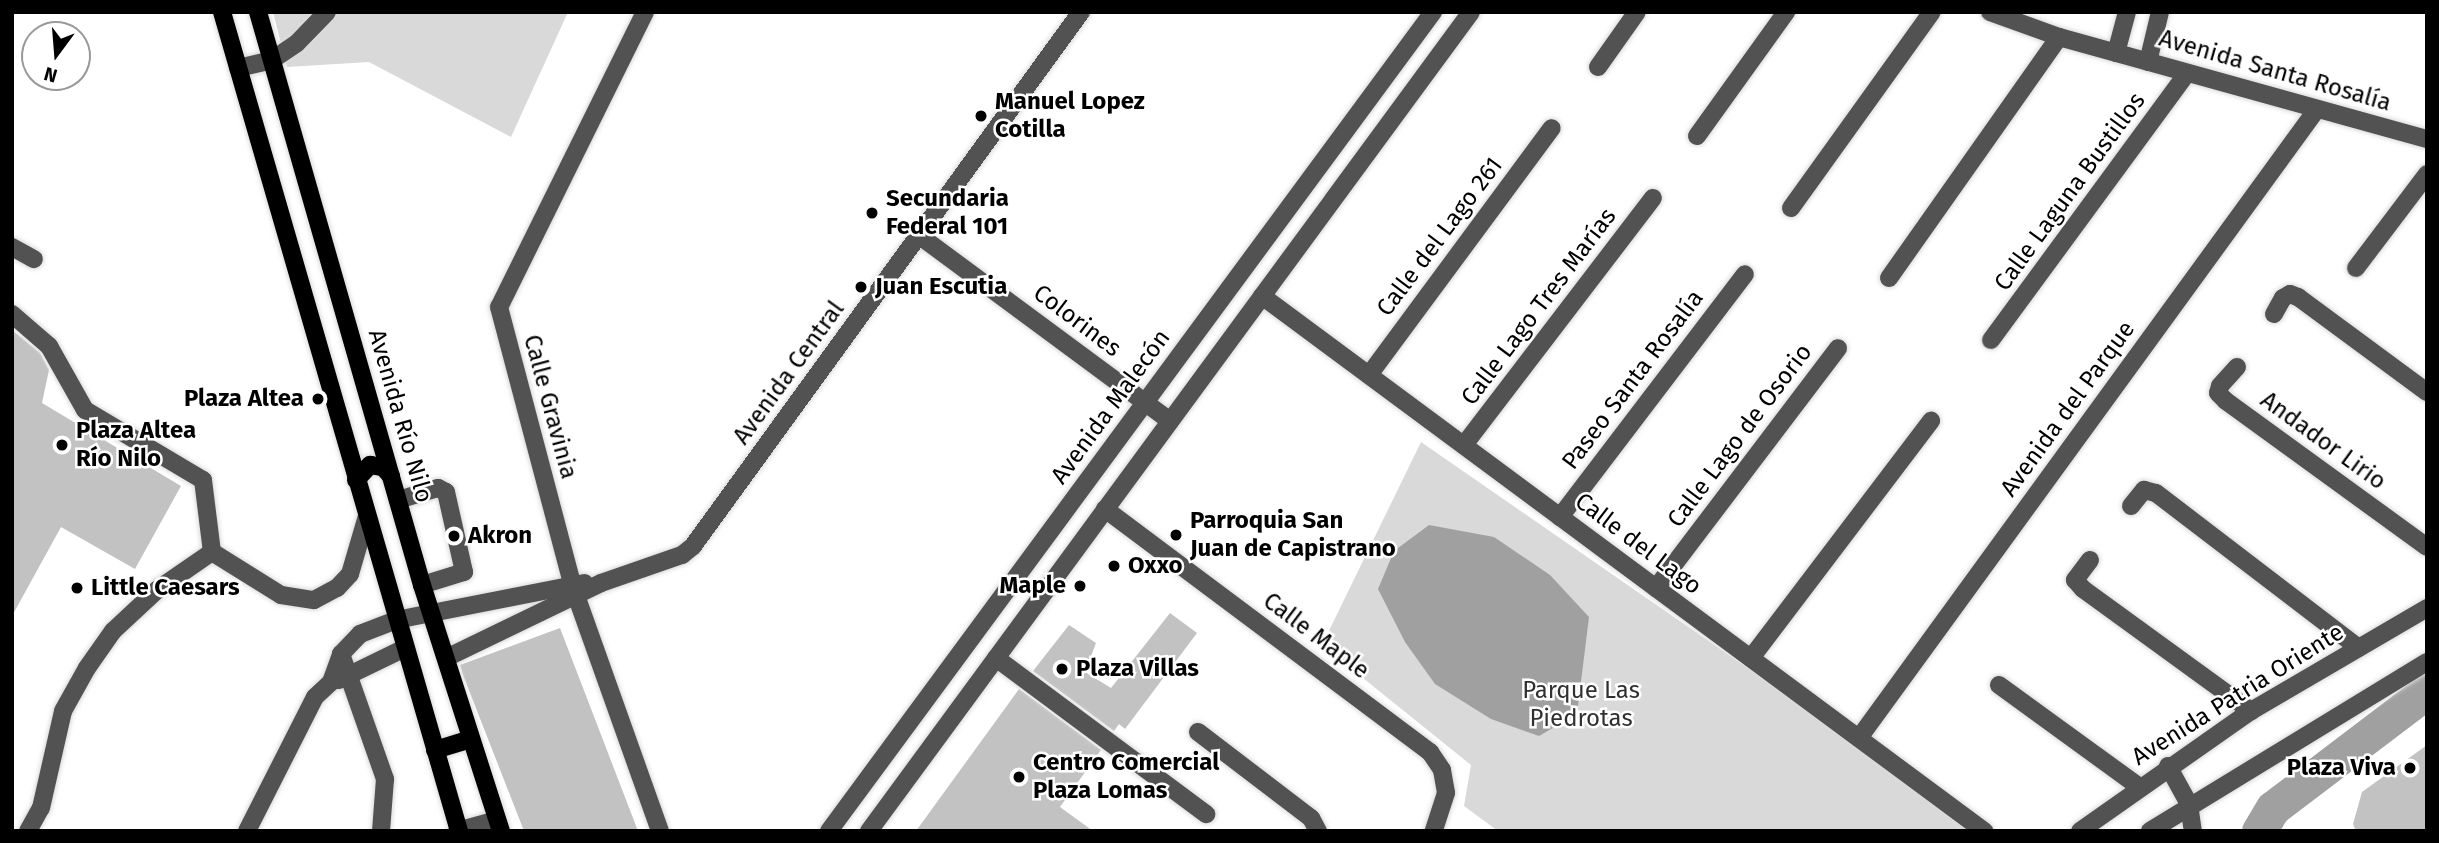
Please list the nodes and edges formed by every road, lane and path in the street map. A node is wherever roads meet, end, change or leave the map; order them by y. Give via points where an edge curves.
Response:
1 (222, 12) edge
2 (258, 12) edge
3 (327, 12) edge
4 (645, 12) edge
5 (1081, 12) edge
6 (1433, 12) edge
7 (1471, 12) edge
8 (1637, 12) edge
9 (1786, 12) edge
10 (1932, 12) edge
11 (1990, 12) edge
12 (2127, 12) edge
13 (2161, 12) edge
14 (2059, 37) junction
15 (2116, 53) junction
16 (272, 60) junction
17 (2148, 62) junction
18 (1598, 67) dead end
19 (238, 68) junction
20 (2187, 72) junction
21 (2317, 109) junction
22 (1552, 128) dead end
23 (1697, 136) dead end
24 (2427, 139) edge
25 (2427, 174) edge
26 (1653, 198) dead end
27 (1791, 208) dead end
28 (920, 236) junction
29 (12, 247) edge
30 (34, 259) dead end
31 (2356, 268) dead end
32 (1745, 274) dead end
33 (1889, 278) dead end
34 (1262, 296) junction
35 (12, 314) edge
36 (2274, 314) dead end
37 (1992, 340) dead end
38 (1838, 348) dead end
39 (2237, 367) dead end
40 (1369, 375) junction
41 (2427, 392) edge
42 (1145, 402) junction
43 (1170, 421) junction
44 (1931, 421) dead end
45 (1464, 445) junction
46 (391, 477) junction
47 (356, 480) junction
48 (398, 500) junction
49 (2131, 506) dead end
50 (1105, 509) junction
51 (367, 516) junction
52 (1560, 517) junction
53 (2427, 547) edge
54 (212, 552) junction
55 (2090, 560) dead end
56 (422, 585) junction
57 (1656, 588) junction
58 (575, 591) junction
59 (2427, 608) edge
60 (431, 612) junction
61 (397, 620) junction
62 (405, 648) junction
63 (2359, 648) junction
64 (341, 654) junction
65 (446, 658) junction
66 (996, 658) junction
67 (1751, 658) junction
68 (2427, 662) edge
69 (349, 677) junction
70 (331, 682) junction
71 (1999, 685) dead end
72 (2251, 710) junction
73 (1198, 732) dead end
74 (1859, 738) junction
75 (470, 739) junction
76 (435, 750) junction
77 (2168, 766) junction
78 (2138, 786) junction
79 (2189, 804) junction
80 (1206, 814) dead end
81 (499, 825) edge
82 (28, 831) edge
83 (247, 831) edge
84 (381, 831) edge
85 (458, 831) edge
86 (660, 831) edge
87 (829, 831) edge
88 (869, 831) edge
89 (1318, 831) edge
90 (1434, 831) edge
91 (1984, 831) edge
92 (2080, 831) edge
93 (2150, 831) edge
94 (2193, 831) edge

1 - 19 main road
2 - 16 main road, Avenida Río Nilo
3 - 16 street via 297,43
4 - 58 street, Calle Gravinia via 499,307
5 - 28 street, Avenida Central
6 - 42 street, Avenida Malecón
7 - 34 street
8 - 18 street
9 - 23 street
10 - 27 street
11 - 14 street, Avenida Santa Rosalía
12 - 15 street
13 - 17 street
14 - 15 street, Avenida Santa Rosalía
14 - 33 street
15 - 17 street, Avenida Santa Rosalía
16 - 19 street
16 - 46 main road, Avenida Río Nilo
17 - 20 street, Avenida Santa Rosalía
19 - 47 main road
20 - 21 street, Avenida Santa Rosalía
20 - 37 street, Calle Laguna Bustillos
21 - 24 street, Avenida Santa Rosalía
21 - 74 street, Avenida del Parque
22 - 40 street, Calle del Lago 261
25 - 31 street
26 - 45 street, Calle Lago Tres Marías
28 - 42 street, Colorines
28 - 58 street, Avenida Central via 693,546 682,555
29 - 30 street
32 - 52 street, Paseo Santa Rosalía
34 - 40 street, Calle del Lago
34 - 43 street
35 - 54 street via 49,346 85,410 203,480
36 - 41 street via 2290,293 2298,297
38 - 57 street, Calle Lago de Osorio
39 - 53 street, Andador Lirio via 2220,386 2218,393 2226,401
40 - 45 street, Calle del Lago
42 - 43 street, Colorines
42 - 87 street, Avenida Malecón
43 - 50 street
44 - 67 street
45 - 52 street, Calle del Lago
46 - 47 main road via 383,467 370,465
46 - 48 main road, Avenida Río Nilo
47 - 51 main road
48 - 56 main road, Avenida Río Nilo
48 - 56 street via 438,488 446,492 463,574
49 - 63 street via 2144,490 2156,493
50 - 66 street
50 - 90 street, Calle Maple via 1430,752 1442,770 1446,793
51 - 54 street via 350,574 337,588 314,600 281,595
51 - 61 main road
52 - 57 street, Calle del Lago
54 - 82 street via 157,590 113,631 87,668 63,711 41,808
55 - 72 street via 2075,580 2083,589
56 - 60 main road, Avenida Río Nilo
57 - 67 street, Calle del Lago
58 - 60 street, Avenida Central
58 - 65 street, Avenida Central
58 - 86 street, Calle Gravinia
59 - 63 street, Avenida Patria Oriente
60 - 61 street, Avenida Central
60 - 65 main road, Avenida Río Nilo
61 - 62 main road
61 - 64 street, Avenida Central via 360,634
62 - 69 street
62 - 76 main road
63 - 72 street, Avenida Patria Oriente
64 - 69 street
64 - 70 street
65 - 75 main road, Avenida Río Nilo
66 - 80 street
66 - 88 street
67 - 74 street, Calle del Lago
68 - 79 street
69 - 70 street
69 - 84 street via 385,779
70 - 83 street via 315,697
71 - 78 street
72 - 77 street, Avenida Patria Oriente
73 - 89 street via 1311,818
74 - 91 street, Calle del Lago
75 - 76 main road
75 - 81 main road, Avenida Río Nilo
76 - 85 main road
77 - 78 street, Avenida Patria Oriente
77 - 79 street
78 - 92 street, Avenida Patria Oriente
79 - 93 street
79 - 94 street
81 - 85 street

